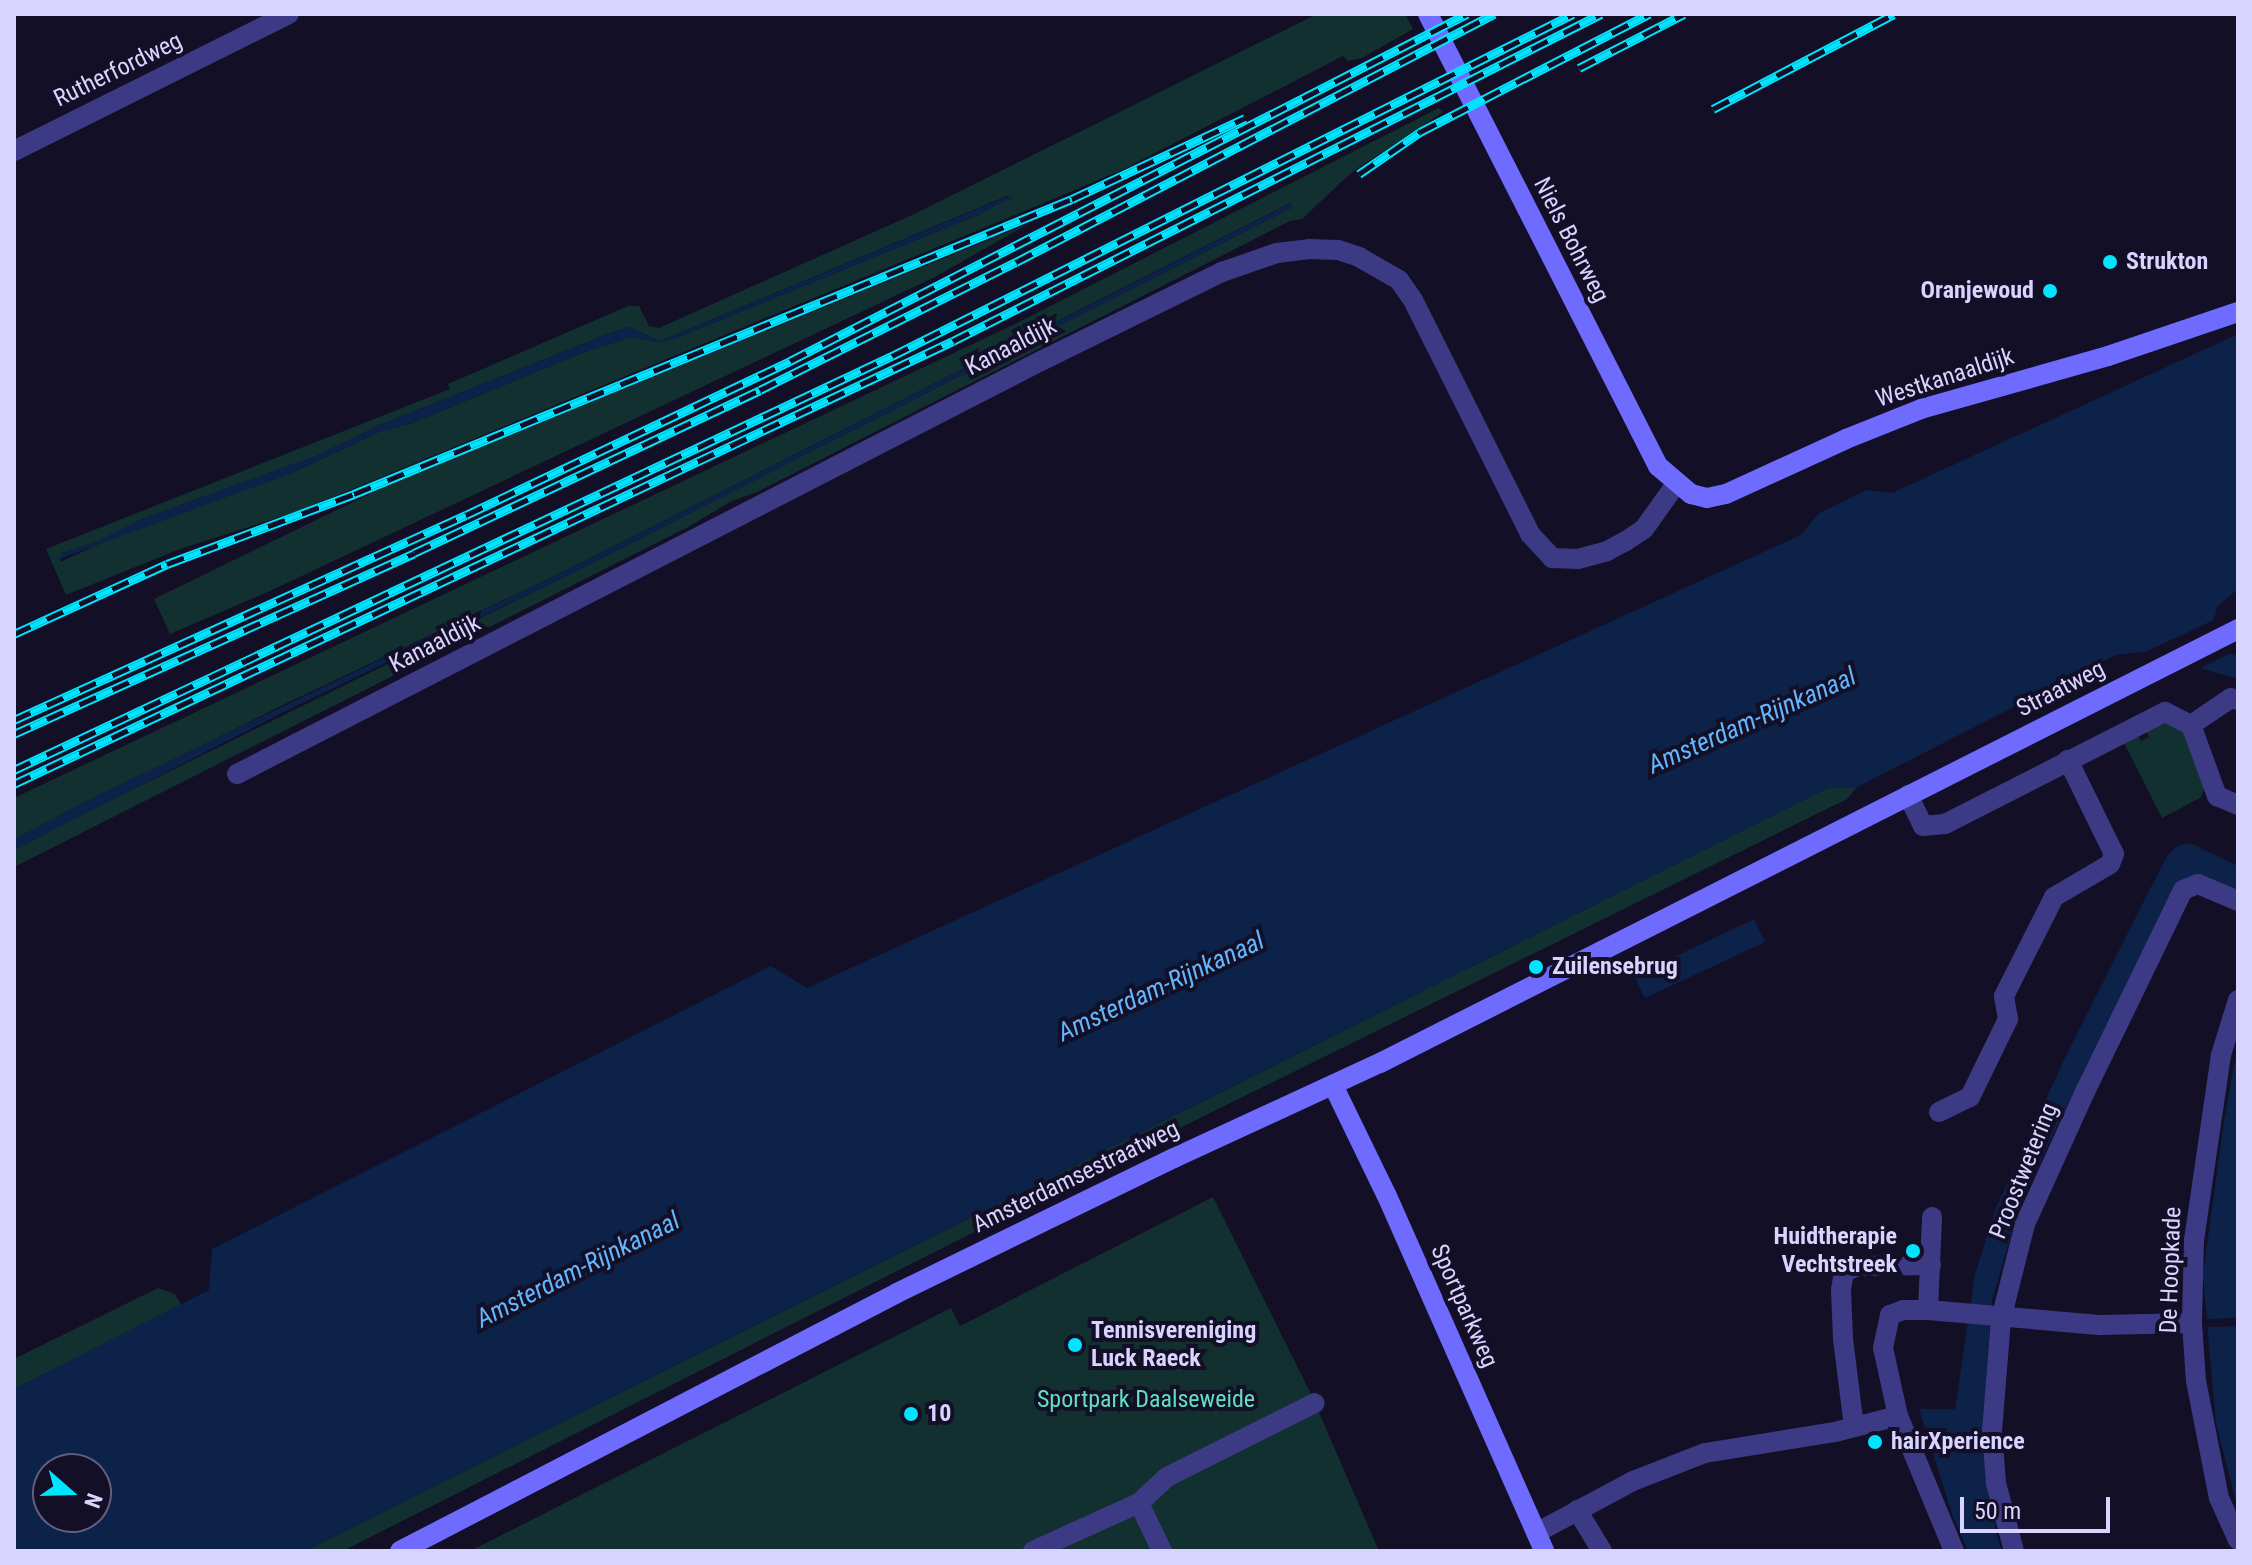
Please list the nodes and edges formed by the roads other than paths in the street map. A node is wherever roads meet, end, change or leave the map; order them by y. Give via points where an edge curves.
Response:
1 (289, 14) edge
2 (1428, 14) edge
3 (14, 151) edge
4 (2238, 312) edge
5 (1676, 484) junction
6 (2238, 629) edge
7 (2238, 700) edge
8 (2191, 725) junction
9 (2068, 760) junction
10 (237, 774) dead end
11 (1908, 795) junction
12 (2238, 805) edge
13 (1779, 860) joint
14 (2238, 901) edge
15 (2235, 1008) edge
16 (1333, 1085) junction
17 (1939, 1112) dead end
18 (1932, 1217) dead end
19 (1931, 1265) junction
20 (1928, 1310) junction
21 (1999, 1318) junction
22 (2192, 1323) junction
23 (1315, 1403) dead end
24 (1898, 1416) junction
25 (1854, 1427) junction
26 (1139, 1503) junction
27 (1577, 1510) junction
28 (2238, 1540) edge
29 (1540, 1542) edge
30 (400, 1551) edge
31 (1033, 1551) edge
32 (1162, 1551) edge
33 (1602, 1551) edge
34 (1954, 1551) edge
35 (2014, 1551) edge

1 - 3 street, Rutherfordweg
2 - 5 main road, Niels Bohrweg via 1658,466
4 - 5 main road, Westkanaaldijk via 2108,356 1921,409 1726,494 1707,498
5 - 10 street, Kanaaldijk via 1644,529 1626,541 1578,559 1552,558 1530,534 1399,280 1338,250 1277,253 1222,272 1041,361
6 - 11 main road, Straatweg
7 - 8 street via 2231,698
8 - 9 street via 2165,712
8 - 12 street via 2217,796
9 - 11 street via 1945,824 1923,826
9 - 17 street via 2114,854 2110,864 2054,897 2004,996 2008,1019 1970,1097
11 - 13 main road, Straatweg
13 - 16 main road, Amsterdamsestraatweg
14 - 21 street, Proostwetering via 2198,884 2183,890 2025,1224
15 - 22 street, De Hoopkade via 2221,1055 2194,1239
16 - 29 main road, Sportparkweg
16 - 30 main road, Amsterdamsestraatweg via 897,1293
18 - 19 street
19 - 20 street
19 - 25 street via 1858,1266 1844,1272 1843,1339
20 - 21 street
20 - 24 street via 1890,1315 1883,1348
21 - 22 street via 2101,1325
21 - 35 street, Proostwetering via 1992,1431 1996,1483
22 - 28 street, De Hoopkade via 2196,1381 2219,1498
23 - 26 street via 1167,1477
24 - 25 street
24 - 34 street
25 - 27 street via 1705,1453
26 - 31 street
26 - 32 street
27 - 29 street
27 - 33 street

